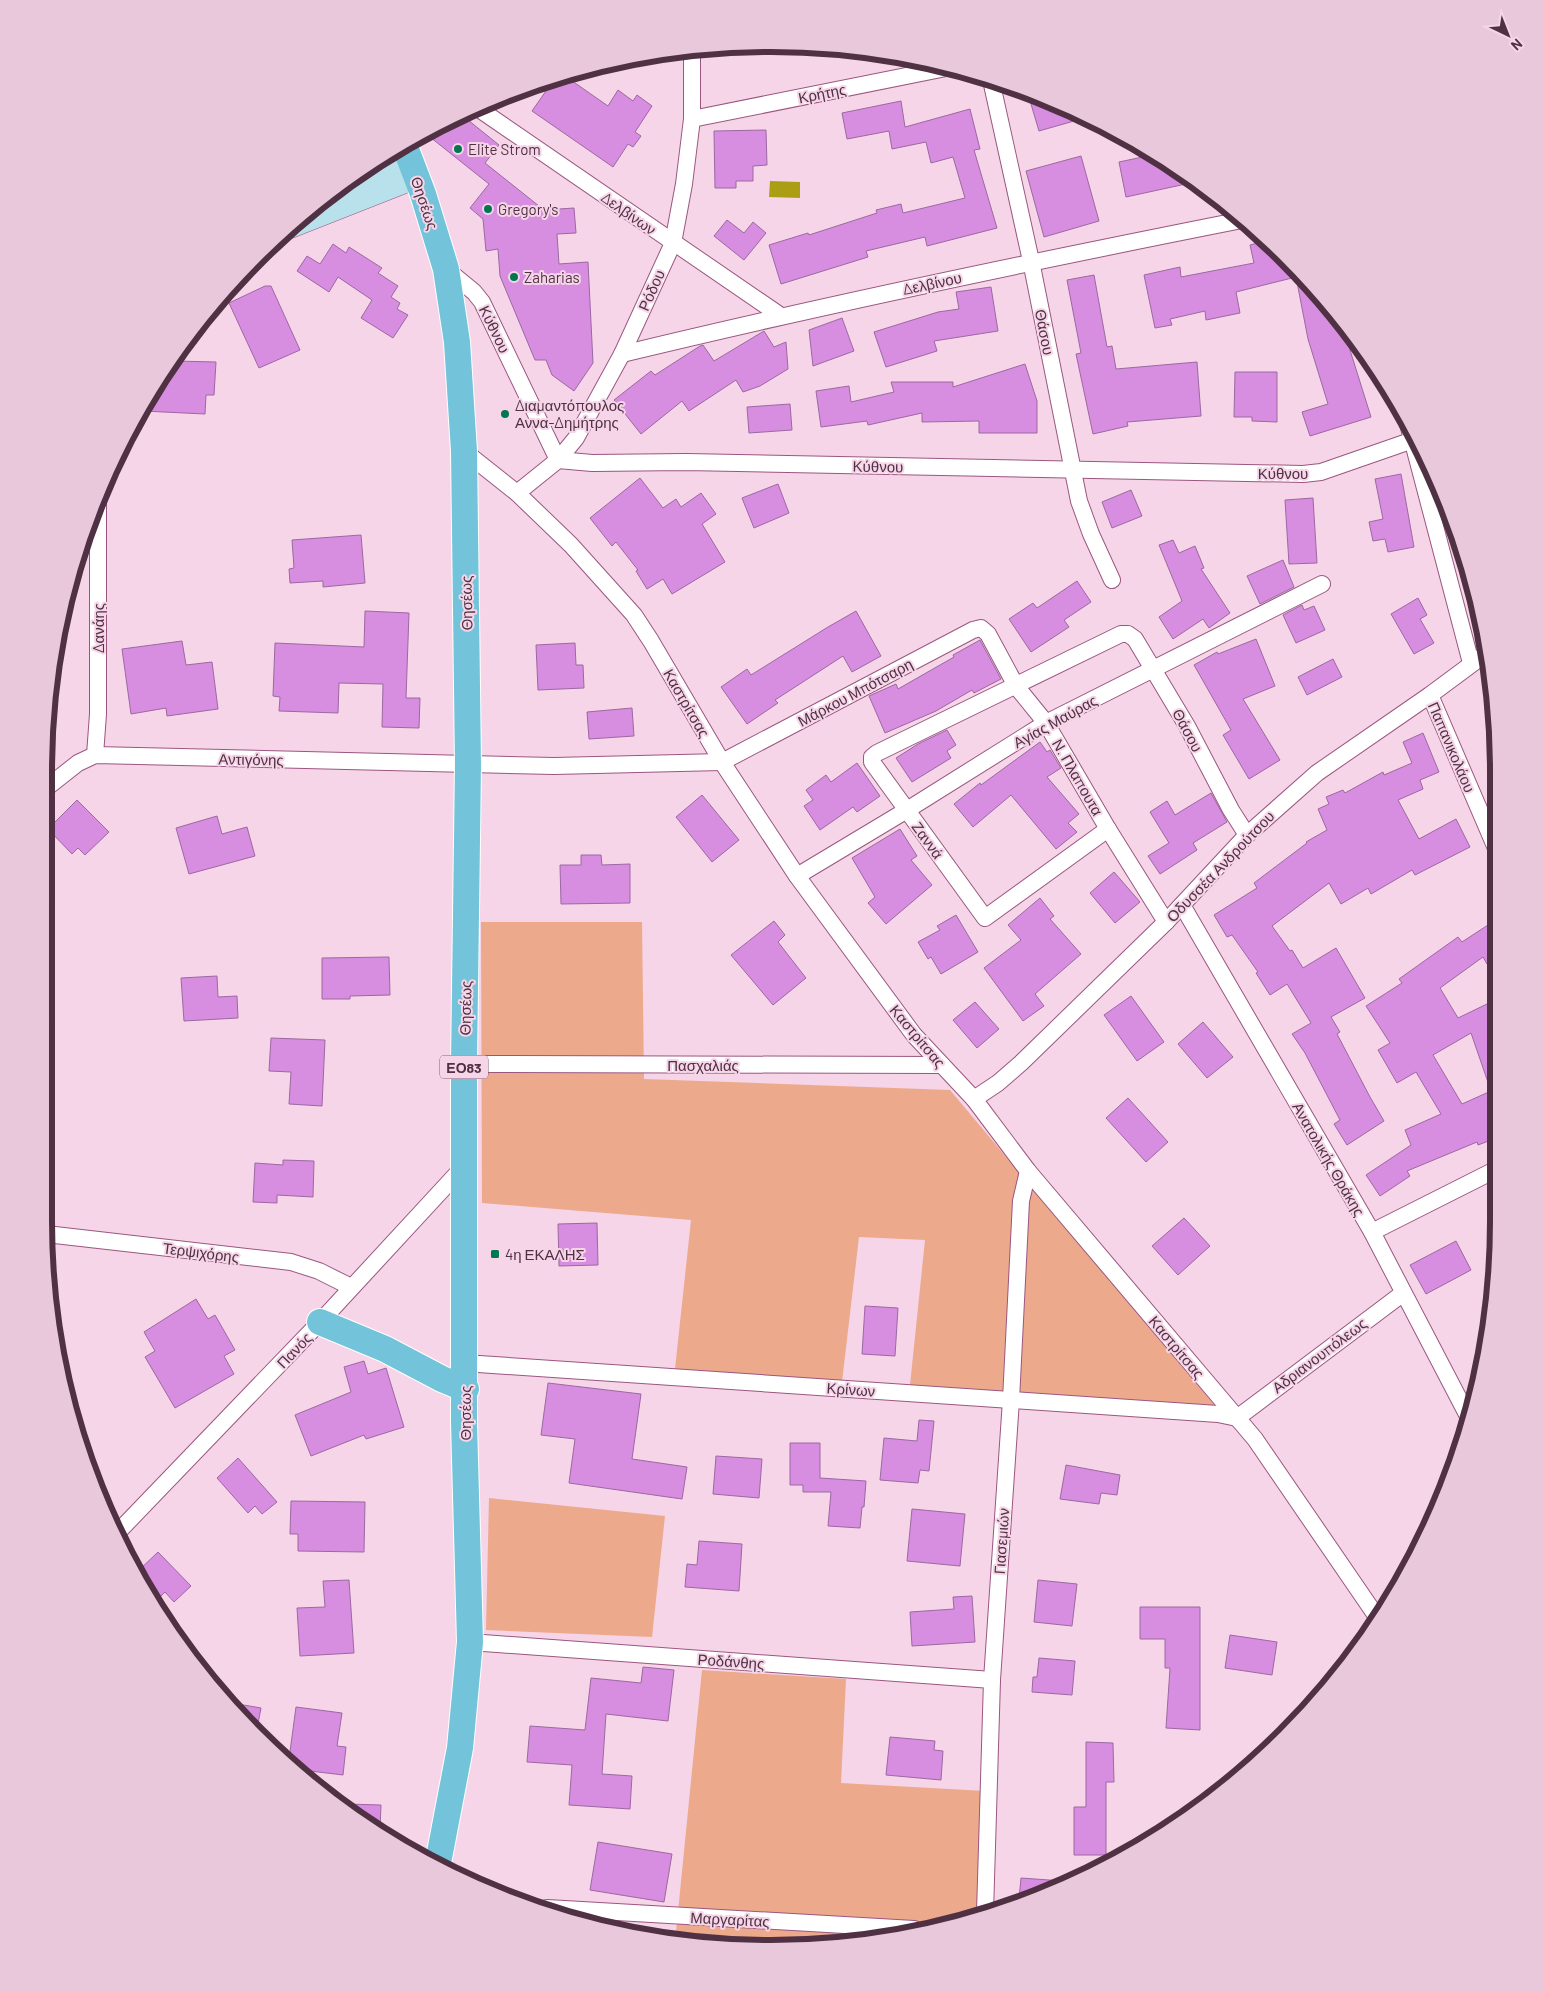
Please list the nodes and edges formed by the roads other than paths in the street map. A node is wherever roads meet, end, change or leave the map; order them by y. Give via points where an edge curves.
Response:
1 (692, 57) edge
2 (932, 71) edge
3 (993, 88) edge
4 (484, 113) edge
5 (692, 119) junction
6 (410, 159) edge
7 (377, 171) edge
8 (332, 202) edge
9 (1234, 222) edge
10 (672, 243) junction
11 (1031, 262) junction
12 (446, 270) junction
13 (781, 316) junction
14 (622, 354) junction
15 (1410, 442) edge
16 (464, 451) junction
17 (558, 460) junction
18 (1423, 468) edge
19 (1073, 469) junction
20 (517, 493) junction
21 (98, 521) edge
22 (1112, 580) dead end
23 (1322, 584) dead end
24 (988, 634) joint
25 (1478, 659) edge
26 (1153, 670) junction
27 (1016, 686) junction
28 (1430, 695) junction
29 (1046, 723) junction
30 (95, 755) junction
31 (722, 762) junction
32 (468, 765) junction
33 (52, 783) edge
34 (906, 810) junction
35 (1108, 829) junction
36 (1490, 834) edge
37 (1247, 835) junction
38 (797, 876) junction
39 (1182, 905) junction
40 (1166, 922) junction
41 (464, 1064) junction
42 (942, 1065) junction
43 (974, 1099) junction
44 (465, 1165) junction
45 (1028, 1171) junction
46 (1490, 1173) edge
47 (1372, 1232) junction
48 (53, 1235) edge
49 (351, 1287) junction
50 (1402, 1294) junction
51 (320, 1322) junction
52 (464, 1363) junction
53 (466, 1389) junction
54 (1011, 1400) junction
55 (1465, 1412) edge
56 (1237, 1418) junction
57 (122, 1528) edge
58 (1376, 1608) edge
59 (470, 1642) junction
60 (992, 1680) junction
61 (439, 1858) edge
62 (985, 1907) edge
63 (566, 1909) edge
64 (893, 1929) edge

1 - 5 street, Ρόδου
2 - 5 street, Κρήτης
3 - 11 street, Θάσου
4 - 10 street, Δελβίνων
5 - 10 street, Ρόδου
6 - 7 street
6 - 8 street
6 - 12 main road, Θησέως / ΕΟ83
9 - 11 street, Δελβίνου
10 - 13 street, Δελβίνων
10 - 14 street, Ρόδου
11 - 13 street, Δελβίνου
11 - 19 street, Θάσου
12 - 16 main road, Θησέως / ΕΟ83 via 457,342
12 - 17 street, Κύθνου via 482,302
13 - 14 street, Δελβίνου
14 - 17 street, Ρόδου via 576,438
15 - 19 street, Κύθνου via 1328,470 1304,474
16 - 20 street, Καστρίτσας
16 - 32 main road, Θησέως / ΕΟ83
17 - 19 street, Κύθνου
17 - 20 street, Ρόδου
18 - 25 street
19 - 22 street, Θάσου via 1090,534
20 - 31 street, Καστρίτσας via 571,545 634,616
21 - 30 street, Δανάης
23 - 26 street, Αγίας Μαύρας
24 - 27 street, Ν. Πλαπουτα
24 - 31 street, Μάρκου Μπότσαρη via 981,628 973,630
25 - 28 street, Οδυσσέα Ανδρούτσου
26 - 27 street, Θάσου via 1134,639 1128,634 1121,634
26 - 29 street, Αγίας Μαύρας
26 - 37 street, Θάσου via 1188,726
27 - 29 street, Ν. Πλαπουτα
27 - 34 street, Ζαννά via 872,757 872,762
28 - 36 street, Παπανικολάου
28 - 37 street, Οδυσσέα Ανδρούτσου via 1317,773
29 - 34 street, Αγίας Μαύρας
29 - 35 street, Ν. Πλαπουτα
30 - 32 street, Αντιγόνης
30 - 33 street, Αντιγόνης via 78,763
31 - 32 street, Αντιγόνης
31 - 38 street, Καστρίτσας
32 - 41 main road, Θησέως / ΕΟ83
34 - 35 street, Ζαννά via 985,918
34 - 38 street, Αγίας Μαύρας
35 - 40 street, Ν. Πλαπουτα
37 - 39 street, Οδυσσέα Ανδρούτσου
38 - 42 street, Καστρίτσας via 914,1035
39 - 40 street, Οδυσσέα Ανδρούτσου
39 - 47 street, Ανατολικής Θράκης
40 - 43 street, Οδυσσέα Ανδρούτσου via 1021,1063
41 - 42 street, Πασχαλιάς
41 - 44 main road, Θησέως / ΕΟ83
42 - 43 street, Καστρίτσας
43 - 45 street, Καστρίτσας
44 - 49 street, Πανός
44 - 52 main road, Θησέως / ΕΟ83
45 - 54 street, Γιασεμιών via 1021,1201
45 - 56 street, Καστρίτσας
46 - 47 street
47 - 50 street, Ανατολικής Θράκης
48 - 49 street, Τερψιχόρης via 291,1262
49 - 51 street, Πανός
50 - 55 street, Ανατολικής Θράκης
50 - 56 street, Αδριανουπόλεως
51 - 53 main road via 385,1349
51 - 57 street, Πανός
52 - 53 main road, Θησέως / ΕΟ83
52 - 54 street, Κρίνων
53 - 59 main road, Θησέως / ΕΟ83 via 464,1422
54 - 56 street, Κρίνων
54 - 60 street, Γιασεμιών
56 - 58 street, Καστρίτσας
59 - 60 street, Ροδάνθης
59 - 61 main road, Θησέως / ΕΟ83 via 460,1748
60 - 62 street, Γιασεμιών
63 - 64 street, Μαργαρίτας

